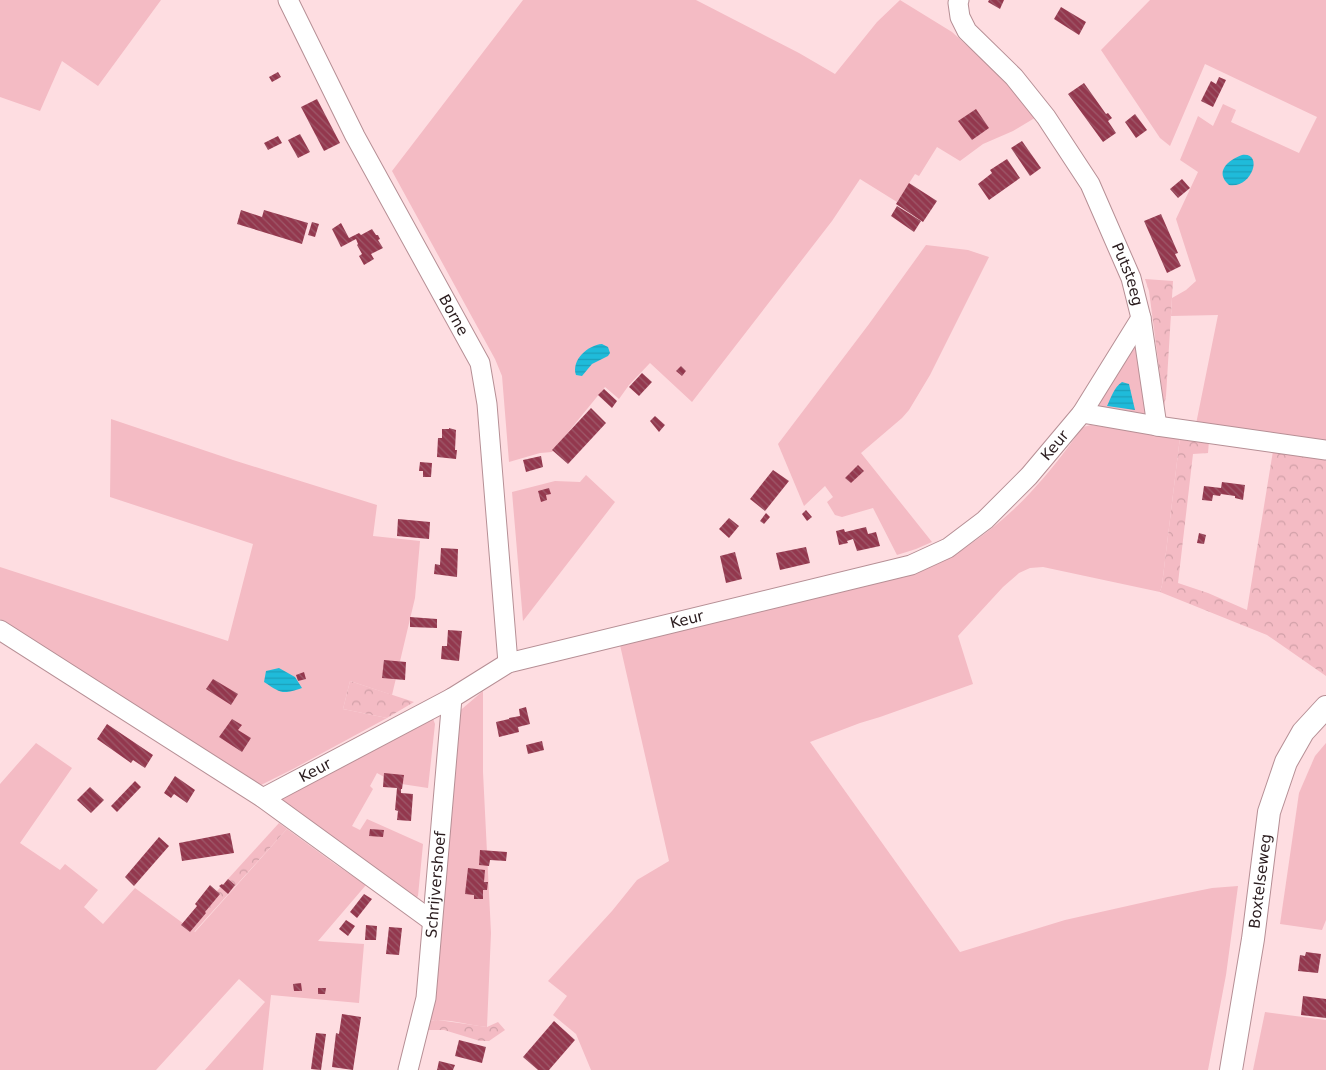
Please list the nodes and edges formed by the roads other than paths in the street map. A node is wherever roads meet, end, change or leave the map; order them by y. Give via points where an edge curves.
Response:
1 (288, 0) edge
2 (959, 0) edge
3 (1141, 318) junction
4 (1082, 412) junction
5 (1157, 426) junction
6 (1326, 450) edge
7 (0, 630) edge
8 (508, 663) junction
9 (452, 698) junction
10 (1326, 707) edge
11 (262, 798) junction
12 (432, 920) junction
13 (408, 1070) edge
14 (1231, 1070) edge

1 - 8 street, Borne via 355,136 480,363 487,404
2 - 3 street, Putsteeg via 960,17 967,31 1014,77 1046,117 1090,184 1130,278
3 - 4 street, Keur
3 - 5 street, Putsteeg
4 - 5 street
4 - 8 street, Keur via 1029,476 986,520 948,548 911,565
5 - 6 street
7 - 11 street
8 - 9 street, Keur
9 - 11 street, Keur
9 - 12 street, Schrijvershoef
10 - 14 main road, Boxtelseweg via 1303,732 1286,762 1269,812 1254,939
11 - 12 street
12 - 13 street, Schrijvershoef via 426,998

